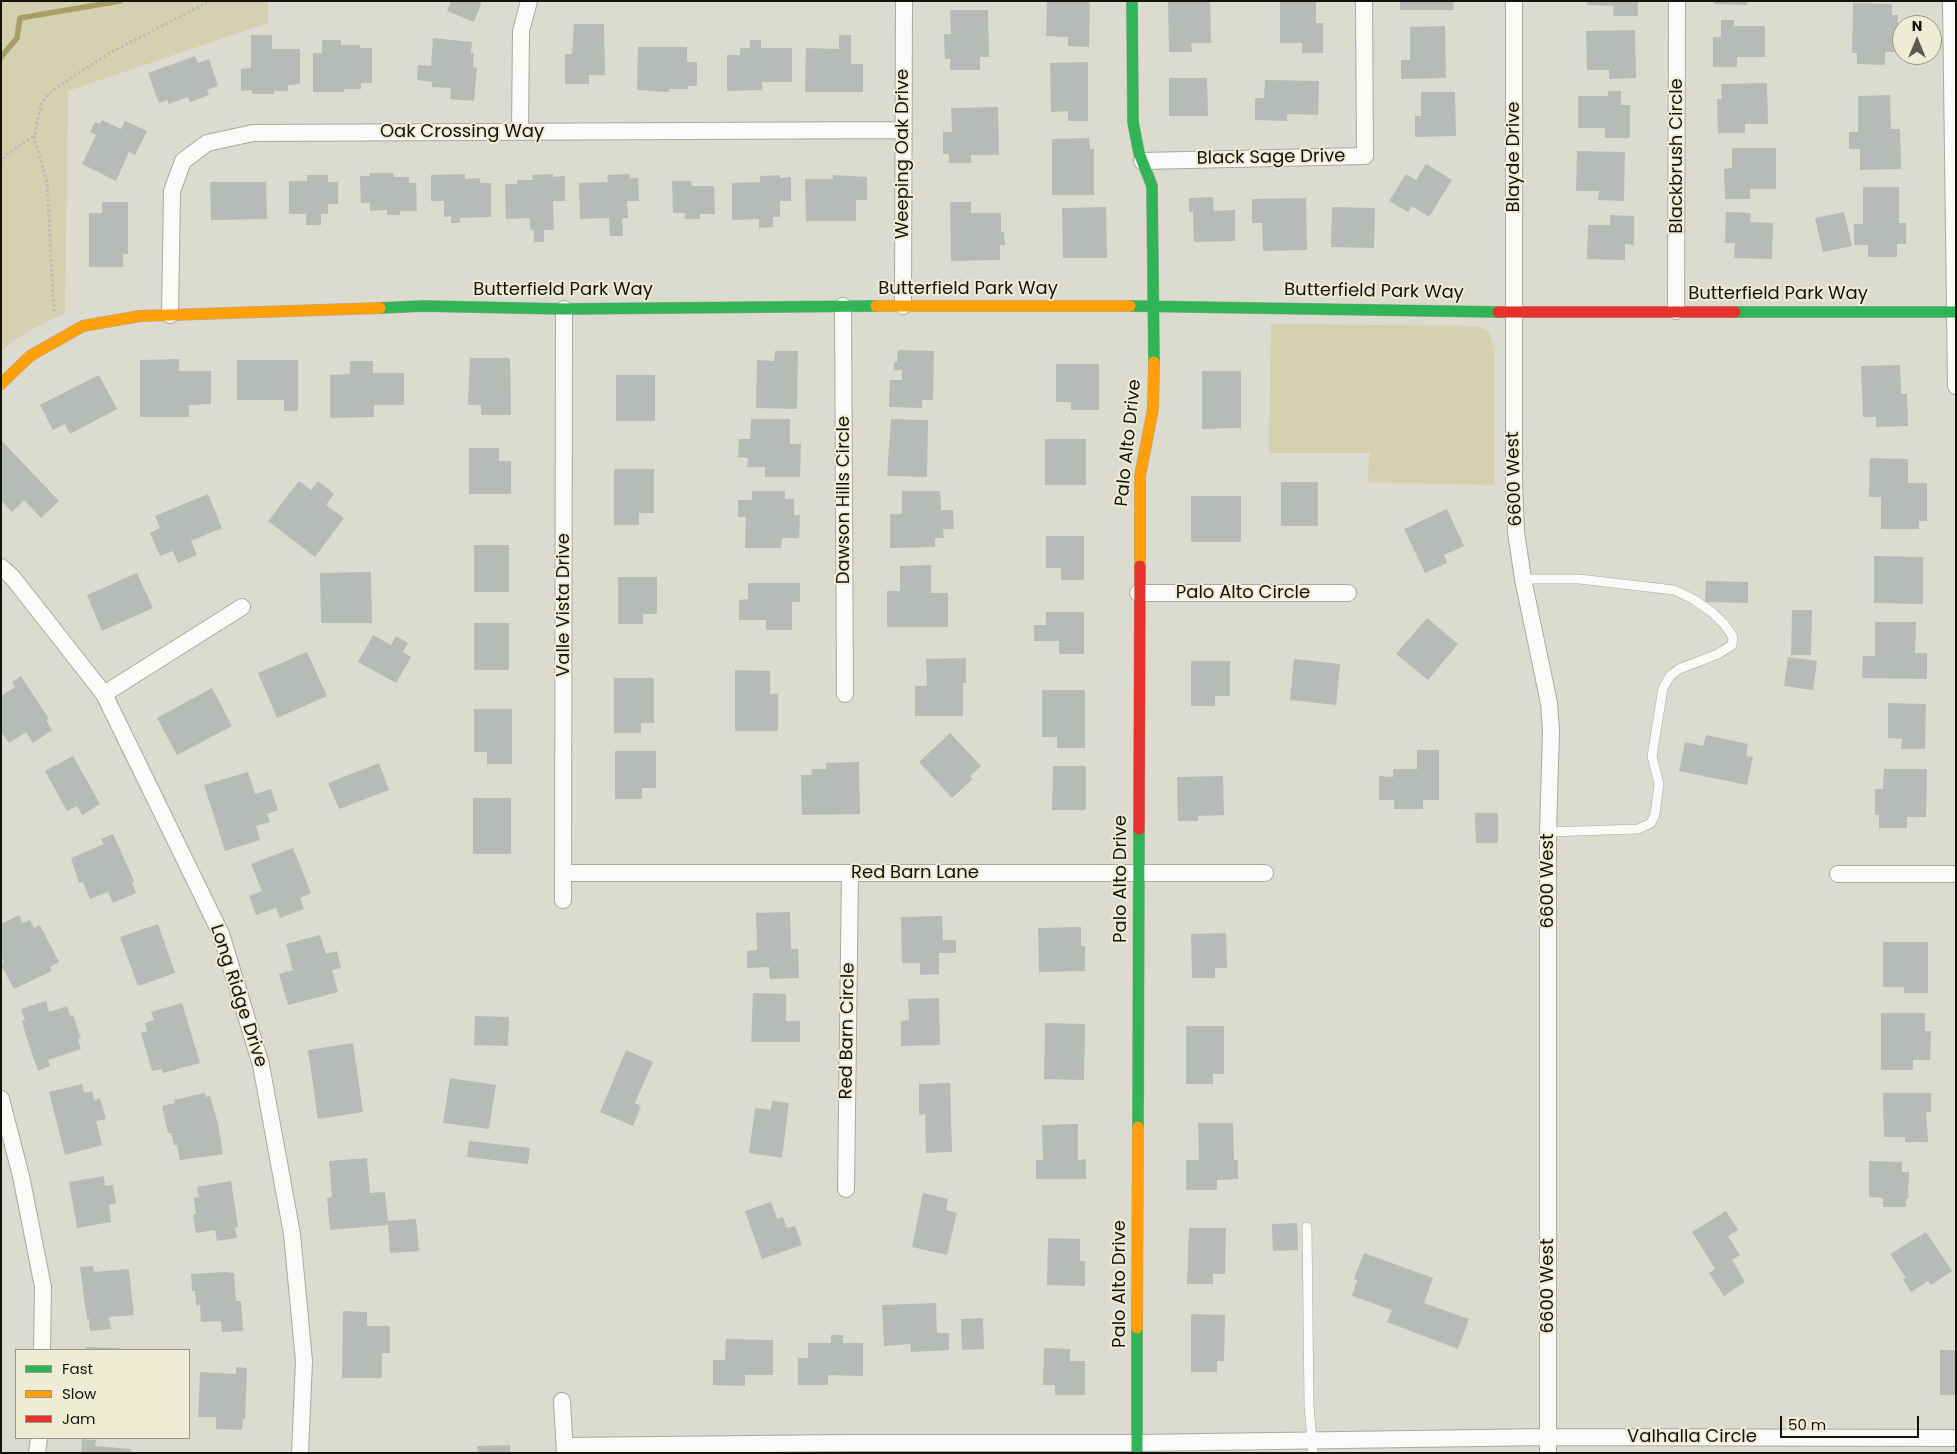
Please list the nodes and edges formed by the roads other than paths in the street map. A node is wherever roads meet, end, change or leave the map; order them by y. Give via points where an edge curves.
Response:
1 (529, 1) edge
2 (904, 1) edge
3 (1132, 1) edge
4 (1364, 1) edge
5 (1514, 1) edge
6 (1677, 1) edge
7 (1952, 1) edge
8 (904, 130) junction
9 (520, 132) junction
10 (1142, 161) junction
11 (843, 306) junction
12 (903, 306) junction
13 (1155, 306) junction
14 (564, 309) junction
15 (1676, 311) junction
16 (1515, 312) junction
17 (1955, 312) edge
18 (170, 314) junction
19 (1, 384) edge
20 (1956, 386) edge
21 (1, 567) edge
22 (1523, 579) junction
23 (1138, 593) junction
24 (1348, 593) dead end
25 (242, 607) dead end
26 (104, 694) junction
27 (845, 694) dead end
28 (1548, 832) junction
29 (565, 873) junction
30 (850, 873) junction
31 (1138, 873) junction
32 (1265, 873) dead end
33 (1838, 874) dead end
34 (1956, 874) edge
35 (563, 900) dead end
36 (1, 1099) edge
37 (846, 1189) dead end
38 (1307, 1227) dead end
39 (42, 1349) edge
40 (562, 1401) dead end
41 (1956, 1438) edge
42 (39, 1439) edge
43 (1548, 1445) edge
44 (1312, 1446) edge
45 (846, 1448) edge
46 (1137, 1448) edge
47 (565, 1449) edge
48 (37, 1453) edge
49 (300, 1453) edge

1 - 9 street via 521,31
2 - 8 street, Weeping Oak Drive
3 - 10 street, Palo Alto Drive via 1133,122
4 - 10 street, Black Sage Drive via 1365,156
5 - 16 street, Blayde Drive
6 - 15 street, Blackbrush Circle
7 - 17 street
8 - 9 street, Oak Crossing Way
8 - 12 street, Weeping Oak Drive
9 - 18 street, Oak Crossing Way via 253,133 207,143 184,161 172,191
10 - 13 street, Palo Alto Drive via 1152,186
11 - 12 street, Butterfield Park Way
11 - 14 street, Butterfield Park Way
11 - 27 street, Dawson Hills Circle
12 - 13 street, Butterfield Park Way
13 - 16 street, Butterfield Park Way
13 - 23 street, Palo Alto Drive via 1153,408 1140,476
14 - 18 street, Butterfield Park Way via 423,306
14 - 29 street, Valle Vista Drive
15 - 16 street, Butterfield Park Way
15 - 17 street, Butterfield Park Way
16 - 22 street, 6600 West via 1514,483 1516,532
17 - 20 street
18 - 19 street, Butterfield Park Way via 83,326 30,356
21 - 26 street, Long Ridge Drive
22 - 28 street, 6600 West via 1549,703
22 - 28 lane via 1579,579 1674,590 1713,613 1733,637 1732,645 1718,654 1679,669 1663,688 1652,756 1658,784 1651,823 1638,829
23 - 24 street, Palo Alto Circle
23 - 31 street, Palo Alto Drive
25 - 26 street
26 - 49 street, Long Ridge Drive via 220,934 261,1065 293,1244 304,1360
28 - 43 street, 6600 West
29 - 30 street, Red Barn Lane
29 - 35 street, Valle Vista Drive
30 - 31 street, Red Barn Lane
30 - 37 street, Red Barn Circle
31 - 32 street, Red Barn Lane
31 - 46 street, Palo Alto Drive
33 - 34 street
36 - 39 street via 43,1287
38 - 44 lane
40 - 47 street
41 - 43 street, Valhalla Circle
42 - 48 street
43 - 44 street, Valhalla Circle
44 - 46 street, Valhalla Circle
45 - 46 street, Valhalla Circle
45 - 47 street, Valhalla Circle

